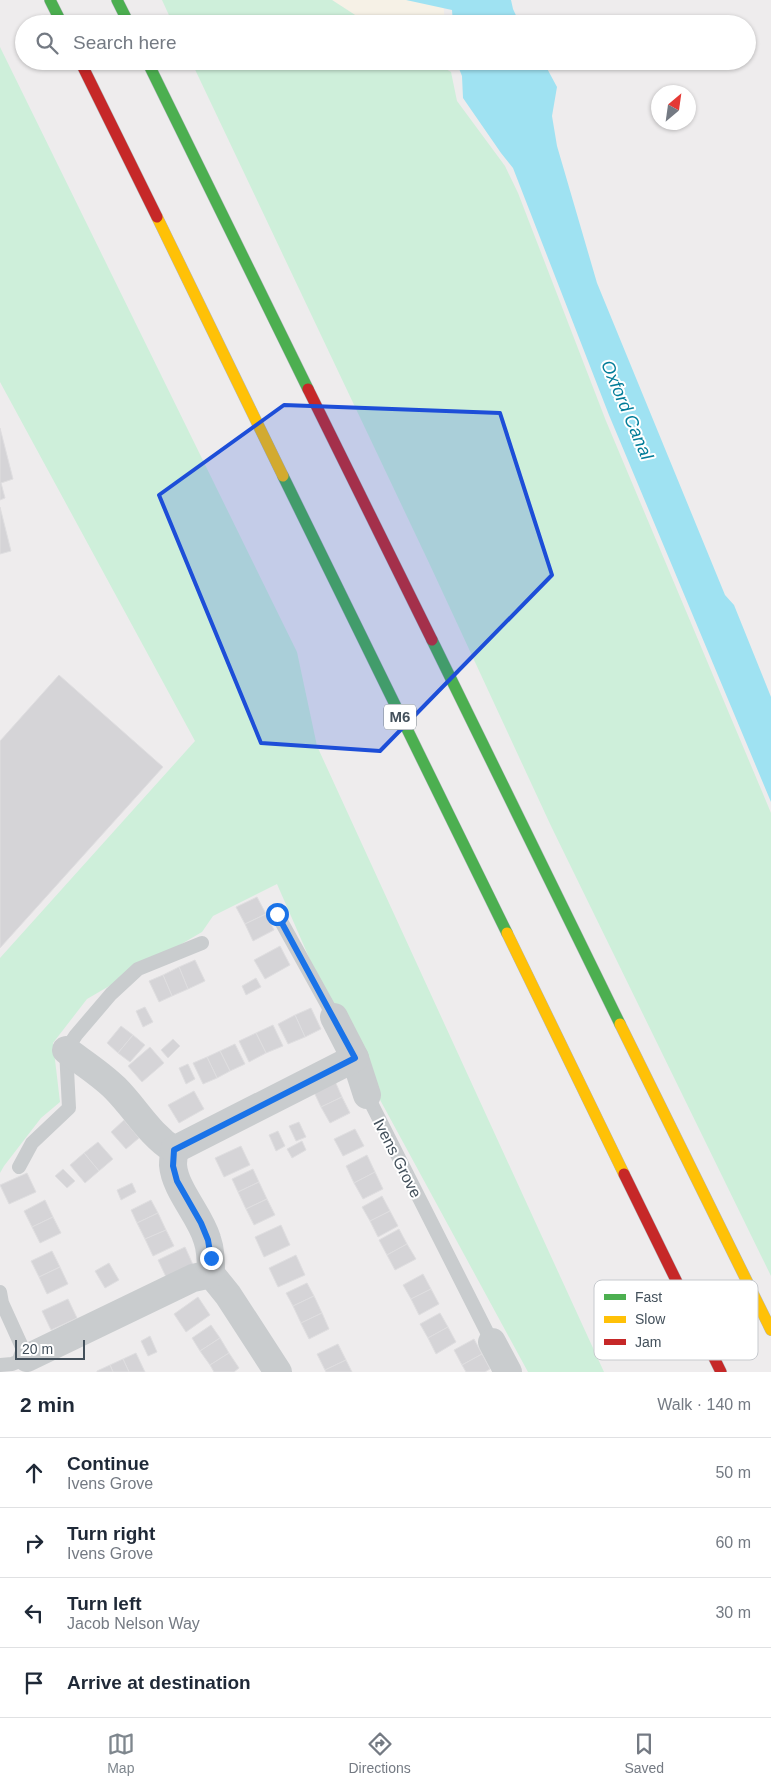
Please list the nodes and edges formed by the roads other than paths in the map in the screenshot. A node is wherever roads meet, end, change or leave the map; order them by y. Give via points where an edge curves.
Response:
1 (50, 0) edge
2 (117, 0) edge
3 (58, 15) edge
4 (124, 15) edge
5 (84, 70) edge
6 (152, 70) edge
7 (277, 914) dead end
8 (202, 943) dead end
9 (334, 1017) joint
10 (66, 1050) junction
11 (355, 1058) junction
12 (367, 1095) joint
13 (174, 1150) junction
14 (19, 1167) dead end
15 (211, 1274) junction
16 (675, 1280) edge
17 (746, 1280) edge
18 (0, 1292) edge
19 (758, 1304) edge
20 (771, 1330) edge
21 (492, 1342) joint
22 (28, 1358) junction
23 (714, 1360) edge
24 (0, 1365) edge
25 (278, 1372) edge
26 (508, 1372) edge
27 (720, 1372) edge

1 - 3 highway
2 - 4 highway
5 - 16 highway, M6
6 - 17 highway
7 - 9 lane, Ivens Grove
8 - 10 lane via 138,969 110,994
9 - 11 street, Ivens Grove
10 - 13 street via 114,1088 150,1130
10 - 14 lane via 69,1108 32,1143
11 - 12 street, Ivens Grove
11 - 13 street
12 - 21 lane, Ivens Grove
13 - 15 street via 173,1166 177,1181 208,1240
15 - 22 street via 192,1278
15 - 25 street
18 - 22 lane
19 - 20 highway
21 - 26 street
22 - 24 lane
23 - 27 highway, M6

